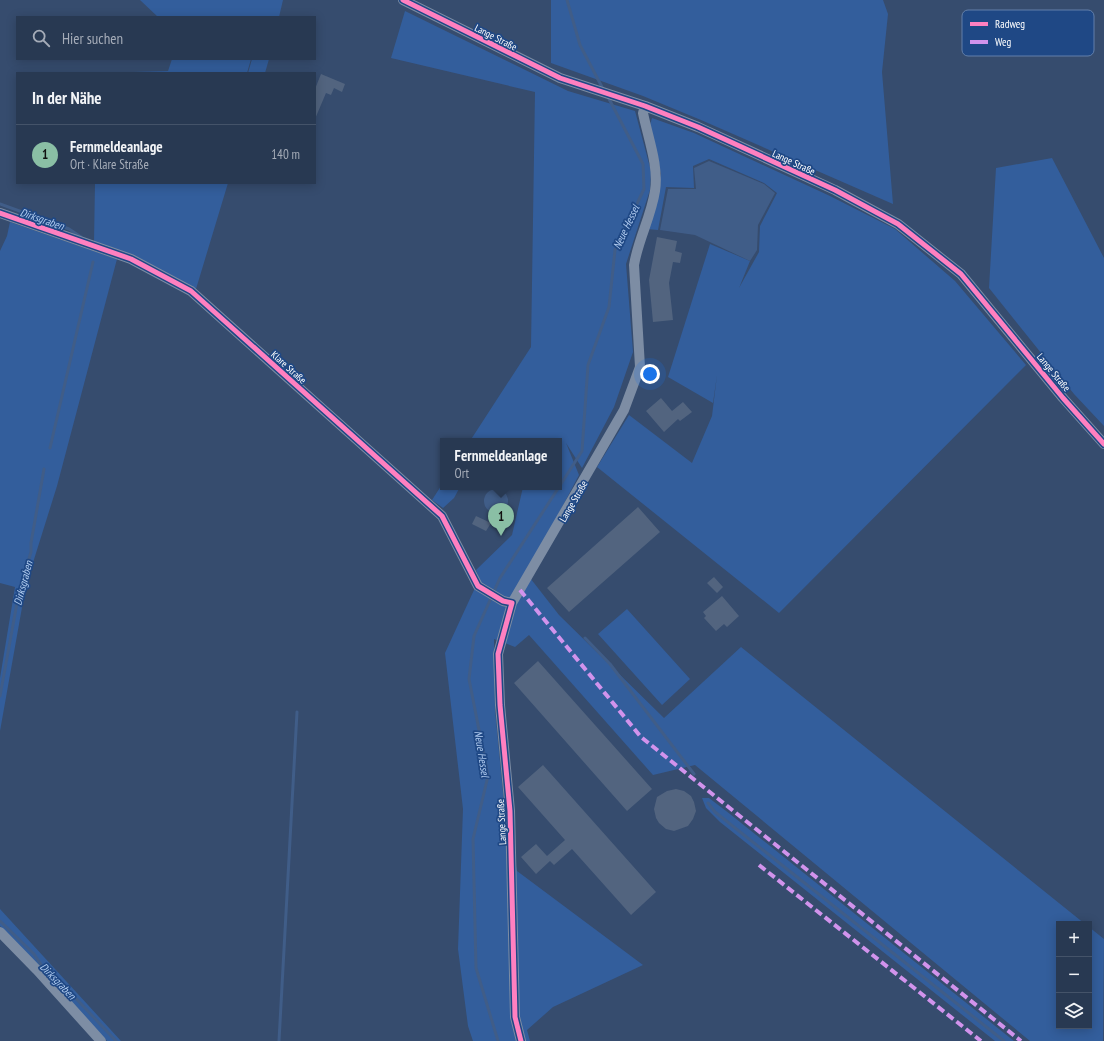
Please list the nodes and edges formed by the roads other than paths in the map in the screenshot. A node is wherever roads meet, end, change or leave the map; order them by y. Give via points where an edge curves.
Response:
1 (403, 0) edge
2 (645, 106) junction
3 (0, 213) edge
4 (1104, 444) edge
5 (508, 602) junction
6 (0, 932) edge
7 (101, 1041) edge
8 (521, 1041) edge

1 - 2 street, Lange Straße via 560,78
2 - 4 street, Lange Straße via 698,127 898,224 961,274
2 - 5 street, Lange Straße via 643,113 656,174 655,192 636,250 634,265 640,367 624,410
3 - 5 street, Klare Straße via 131,259 192,291 442,516 478,586
5 - 8 street, Lange Straße via 498,661 510,810 515,1017
6 - 7 street

